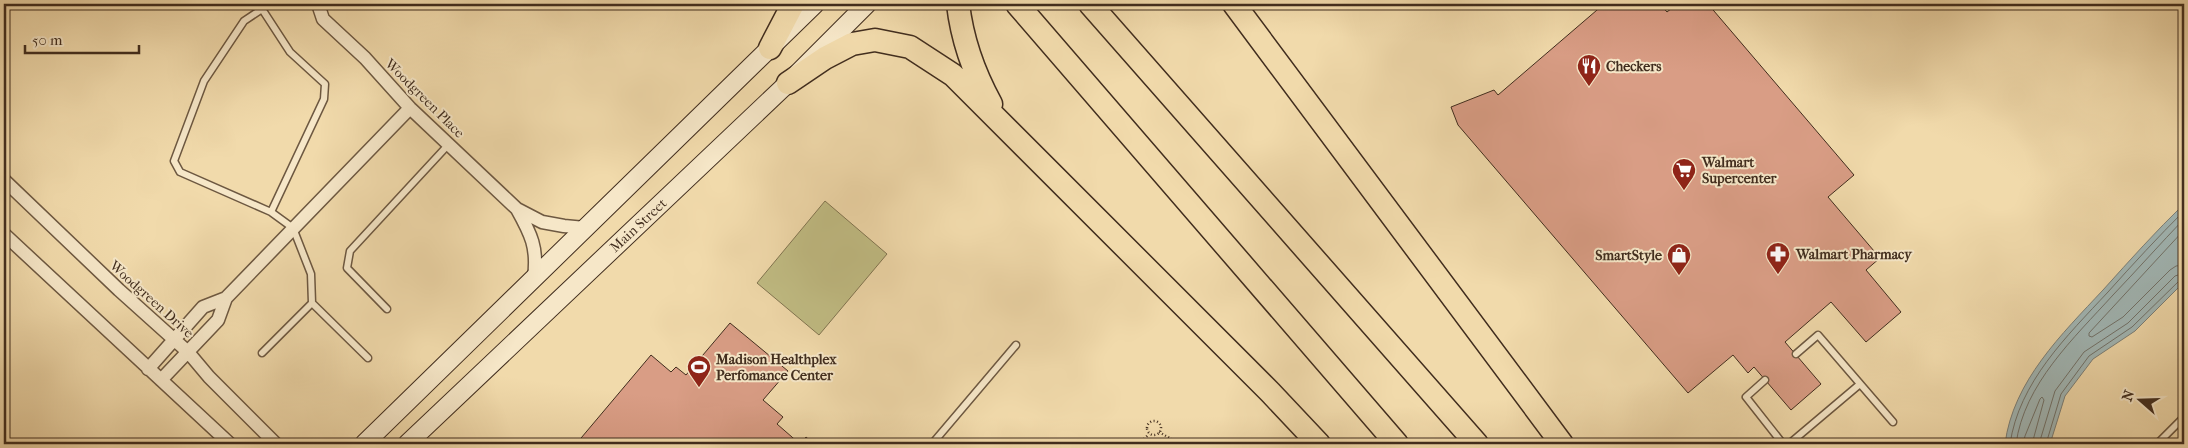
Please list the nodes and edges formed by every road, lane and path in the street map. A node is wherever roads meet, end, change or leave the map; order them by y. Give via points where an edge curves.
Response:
1 (318, 4) edge
2 (793, 4) edge
3 (815, 4) edge
4 (867, 4) edge
5 (958, 4) edge
6 (1017, 4) edge
7 (1090, 4) edge
8 (1234, 4) edge
9 (261, 6) edge
10 (770, 48) junction
11 (788, 83) junction
12 (410, 108) junction
13 (1004, 127) junction
14 (449, 144) junction
15 (4, 180) edge
16 (517, 209) junction
17 (271, 212) junction
18 (293, 228) junction
19 (585, 228) junction
20 (4, 234) edge
21 (534, 277) junction
22 (226, 298) junction
23 (312, 303) junction
24 (387, 309) dead end
25 (174, 339) junction
26 (1016, 345) dead end
27 (188, 352) junction
28 (262, 353) dead end
29 (1796, 354) dead end
30 (368, 358) dead end
31 (148, 369) junction
32 (161, 380) junction
33 (1765, 380) dead end
34 (1860, 384) junction
35 (2184, 417) edge
36 (1893, 422) dead end
37 (1159, 432) junction
38 (1149, 434) junction
39 (230, 444) edge
40 (276, 444) edge
41 (364, 444) edge
42 (407, 444) edge
43 (932, 444) edge
44 (1140, 444) edge
45 (1180, 444) edge
46 (1319, 444) edge
47 (1397, 444) edge
48 (1477, 444) edge
49 (1562, 444) edge
50 (1783, 444) edge
51 (1789, 444) edge
52 (2157, 444) edge

1 - 12 street, Woodgreen Place via 323,19 365,58
2 - 10 highway
3 - 10 main road
4 - 11 main road, Main Street
5 - 13 highway via 961,29 980,85
6 - 47 highway
7 - 48 highway
8 - 49 highway
9 - 17 lane via 290,52 325,84 324,99
9 - 17 lane via 244,21 204,81 174,161 180,172
10 - 19 main road
11 - 13 highway via 852,44 875,40 910,47 953,75
11 - 42 main road, Main Street
12 - 14 street, Woodgreen Place
12 - 18 street
13 - 46 highway
14 - 16 street, Woodgreen Place
14 - 24 lane via 350,251 347,268
15 - 25 street, Woodgreen Drive
16 - 19 street, Woodgreen Place via 542,222
16 - 21 street, Woodgreen Place via 534,246
17 - 18 lane
18 - 22 street
18 - 23 lane via 311,274
19 - 21 main road
20 - 31 street
21 - 41 main road
22 - 25 street via 203,307
22 - 27 street via 218,320
23 - 28 lane
23 - 30 lane
25 - 27 street, Woodgreen Drive
25 - 31 street
26 - 43 lane
27 - 32 street
27 - 40 street, Woodgreen Drive
29 - 34 lane via 1818,334
31 - 32 street
32 - 39 street
33 - 50 lane via 1746,397
34 - 36 lane
34 - 51 lane
35 - 52 lane
37 - 38 path
37 - 38 path via 1160,425 1154,421 1146,427
37 - 45 path
38 - 44 path

